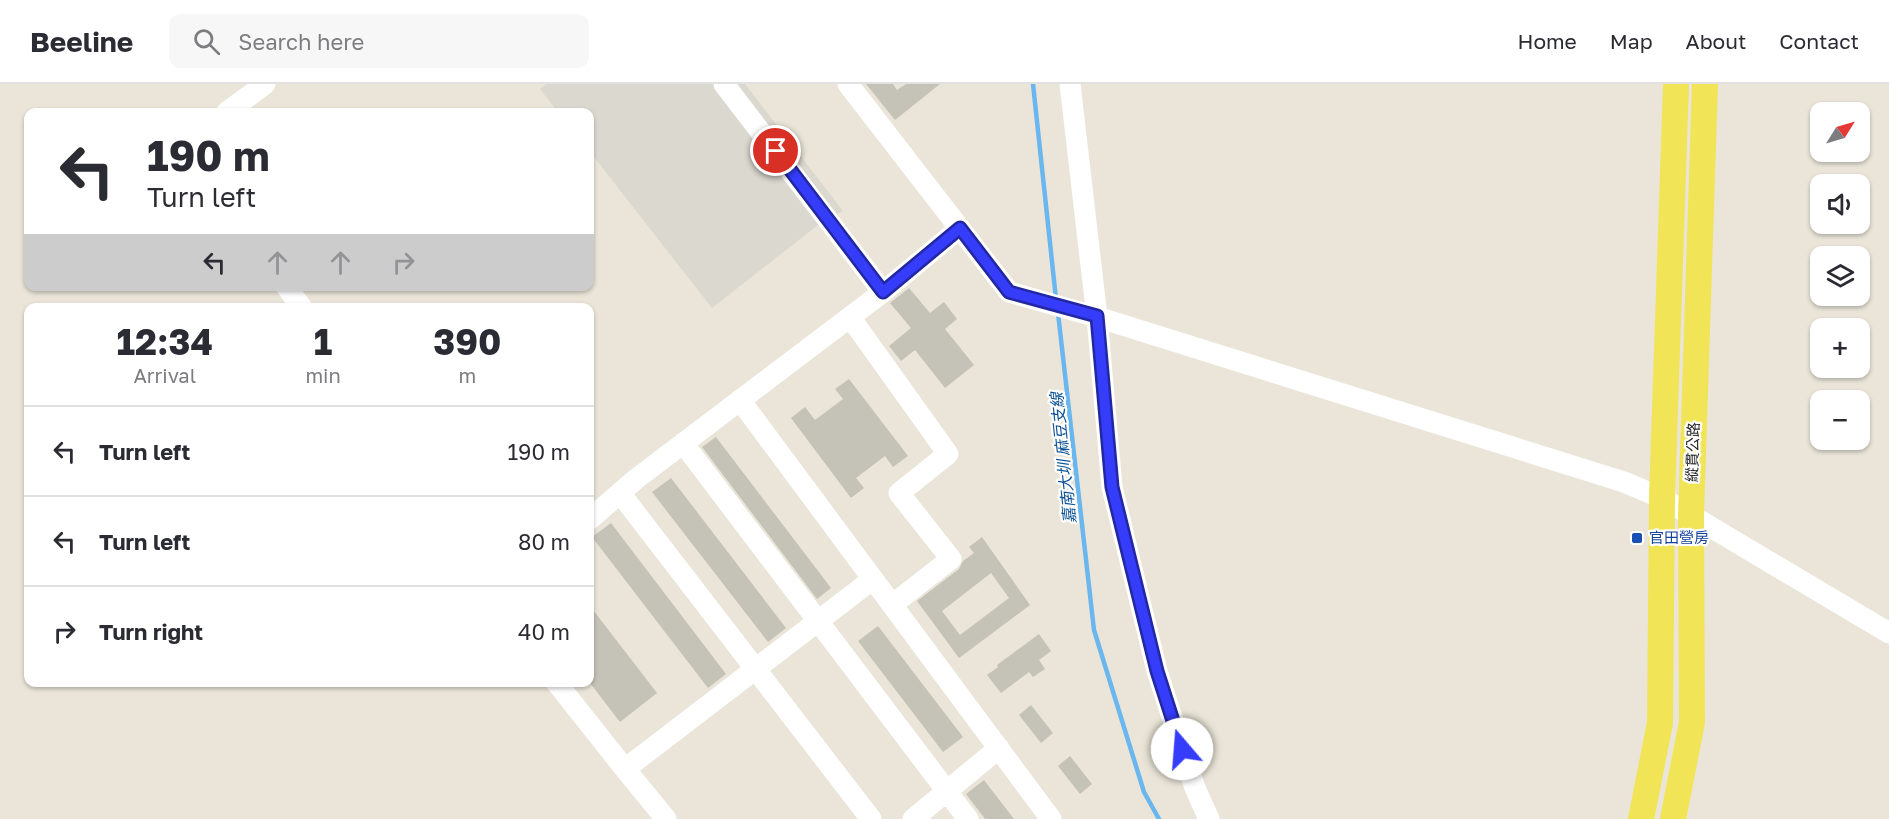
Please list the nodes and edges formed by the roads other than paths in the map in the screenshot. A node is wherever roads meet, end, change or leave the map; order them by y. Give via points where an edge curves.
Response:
1 (265, 84) edge
2 (724, 84) edge
3 (848, 84) edge
4 (1070, 84) edge
5 (1676, 84) edge
6 (1705, 84) edge
7 (232, 108) edge
8 (960, 228) junction
9 (883, 292) junction
10 (850, 316) junction
11 (1097, 316) junction
12 (740, 400) junction
13 (683, 443) junction
14 (620, 494) junction
15 (1662, 498) junction
16 (1691, 515) junction
17 (594, 516) edge
18 (873, 579) junction
19 (892, 605) junction
20 (817, 622) junction
21 (1889, 633) edge
22 (755, 670) junction
23 (560, 687) edge
24 (999, 748) junction
25 (625, 769) junction
26 (946, 791) junction
27 (666, 819) edge
28 (871, 819) edge
29 (913, 819) edge
30 (968, 819) edge
31 (1051, 819) edge
32 (1209, 819) edge
33 (1641, 819) edge
34 (1673, 819) edge

1 - 7 street
2 - 9 street
3 - 8 street
4 - 11 street
5 - 15 main road, 縱貫公路
6 - 16 main road, 縱貫公路
8 - 9 street
8 - 11 street via 1009,292
9 - 10 street
10 - 12 street
10 - 19 street via 948,454 899,493 951,559
11 - 15 street via 1624,482
11 - 32 street via 1112,487 1157,671
12 - 13 street
12 - 18 street
13 - 14 street
13 - 20 street
14 - 17 street
14 - 22 street
15 - 16 street
15 - 33 main road, 縱貫公路 via 1660,723
16 - 21 street
16 - 34 main road, 縱貫公路 via 1692,722
18 - 19 street
18 - 20 street
19 - 24 street
20 - 22 street
20 - 26 street
22 - 25 street
22 - 28 street
23 - 25 street
24 - 26 street
24 - 31 street
25 - 27 street
26 - 29 street
26 - 30 street

